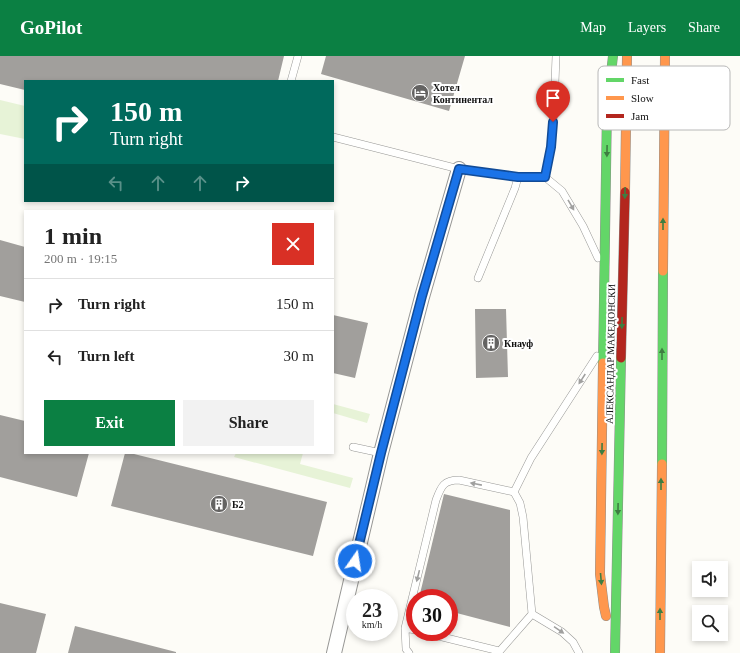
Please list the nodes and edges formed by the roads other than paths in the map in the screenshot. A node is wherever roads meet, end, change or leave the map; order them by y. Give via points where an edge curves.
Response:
1 (298, 56) edge
2 (556, 56) edge
3 (613, 56) edge
4 (665, 56) edge
5 (612, 66) edge
6 (665, 66) edge
7 (291, 80) edge
8 (607, 130) edge
9 (627, 130) edge
10 (664, 130) edge
11 (334, 137) edge
12 (459, 169) junction
13 (518, 177) junction
14 (545, 177) junction
15 (604, 274) junction
16 (478, 278) dead end
17 (603, 345) junction
18 (353, 447) dead end
19 (381, 453) junction
20 (514, 492) junction
21 (532, 614) junction
22 (405, 628) joint
23 (457, 641) edge
24 (615, 649) edge
25 (499, 652) edge
26 (334, 653) edge
27 (409, 653) edge
28 (579, 653) edge
29 (660, 653) edge

1 - 7 lane
2 - 14 lane via 551,147
3 -> 5 street
6 -> 4 street
8 -> 15 street
9 -> 24 street, АЛЕКСАНДАР МАКЕДОНСКИ
29 -> 10 street
11 - 12 lane
12 - 13 lane
12 - 19 street via 422,296
13 - 14 lane
13 - 16 lane
14 -> 15 lane via 562,190 586,232
15 - 17 street
17 -> 20 lane via 531,458
17 -> 24 street via 600,574 604,607
18 - 19 lane
19 - 26 street
20 - 21 lane via 523,517
20 -> 22 lane via 459,480 452,480 440,488
21 - 25 lane
21 -> 28 lane via 562,632 573,642
22 - 27 lane via 406,649
23 - 25 lane

